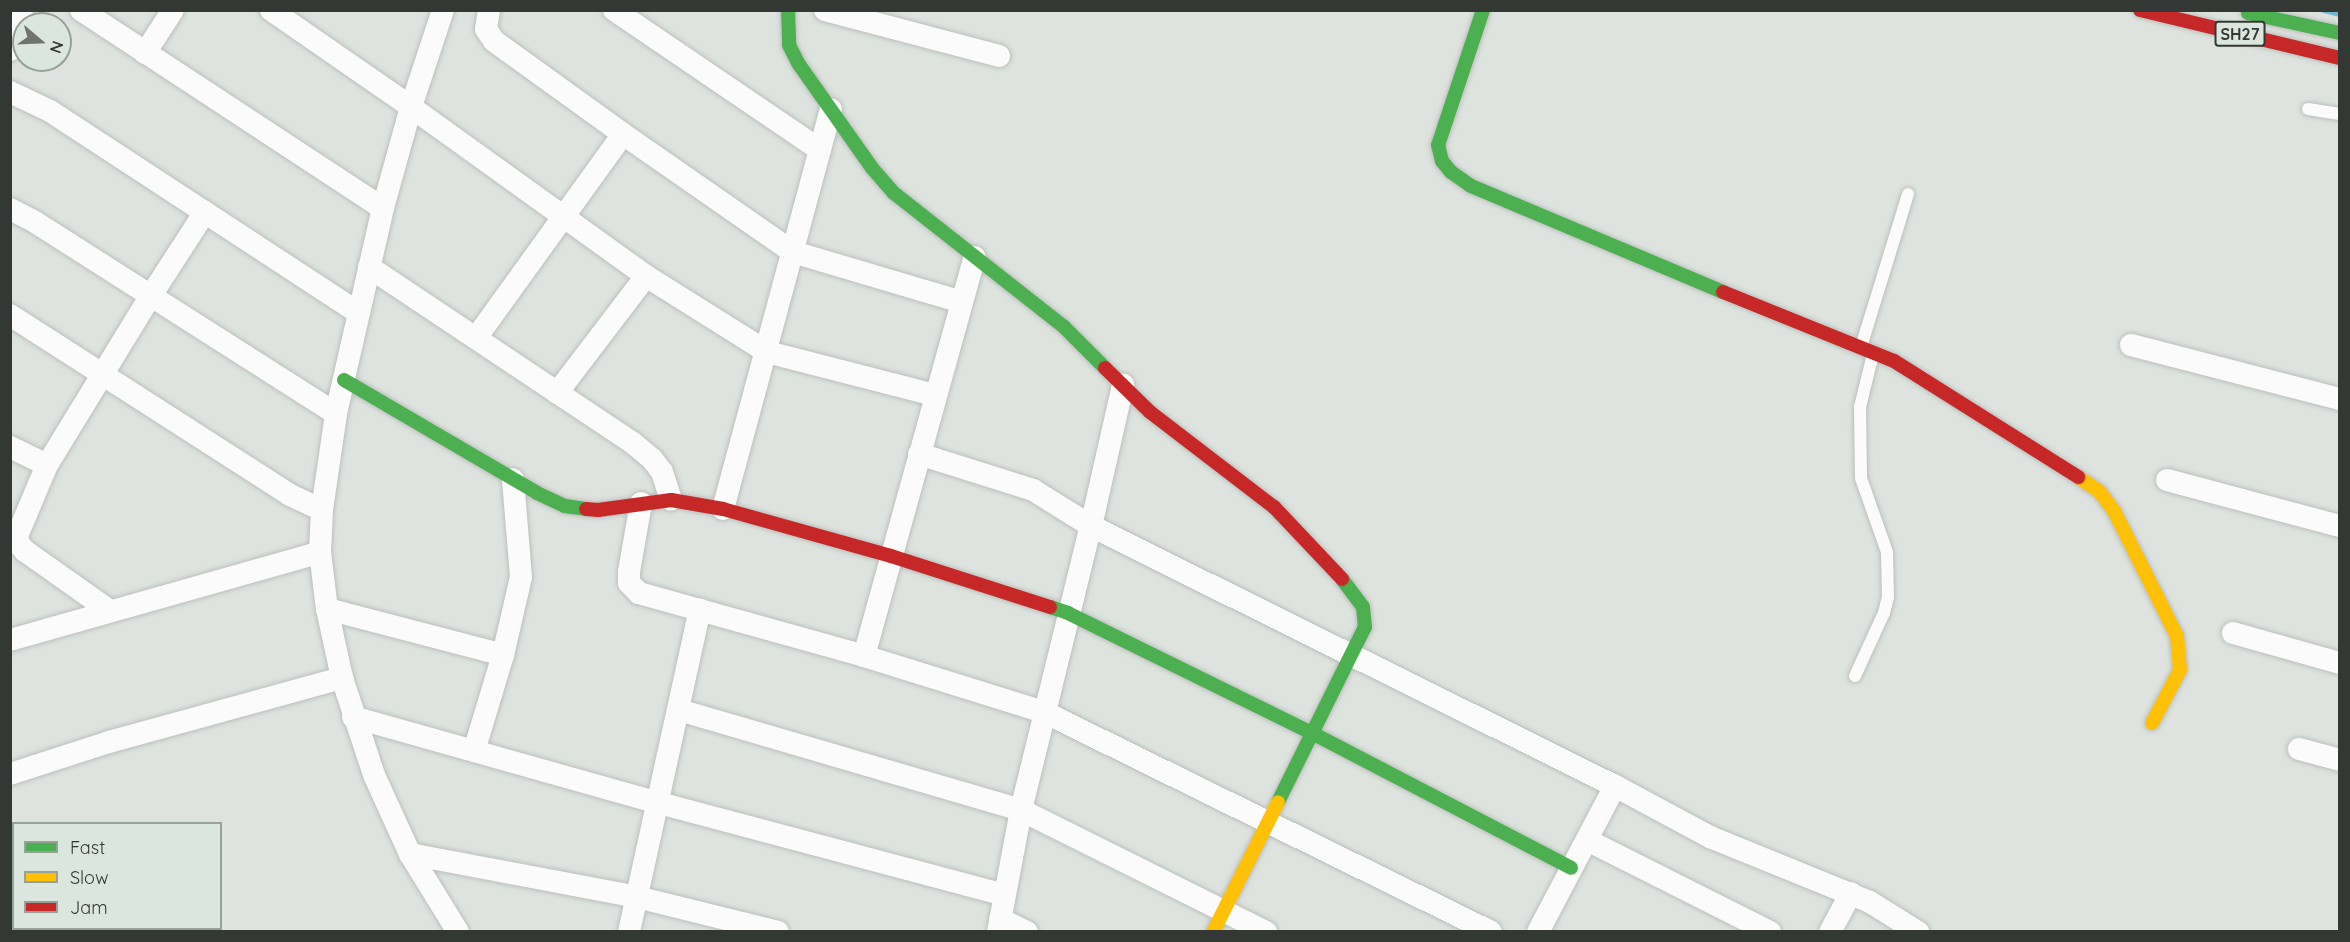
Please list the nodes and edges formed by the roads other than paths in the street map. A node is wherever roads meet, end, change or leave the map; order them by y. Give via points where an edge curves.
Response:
1 (22, 10) edge
2 (81, 10) edge
3 (173, 10) edge
4 (270, 10) edge
5 (443, 10) edge
6 (489, 10) edge
7 (614, 10) edge
8 (788, 10) edge
9 (825, 10) edge
10 (1483, 10) edge
11 (2140, 10) edge
12 (2238, 10) edge
13 (2340, 33) edge
14 (10, 50) edge
15 (145, 53) junction
16 (999, 56) dead end
17 (2340, 58) edge
18 (10, 92) edge
19 (411, 107) junction
20 (831, 109) junction
21 (2308, 109) dead end
22 (2340, 114) edge
23 (623, 134) junction
24 (820, 150) junction
25 (1908, 194) dead end
26 (383, 208) junction
27 (10, 209) edge
28 (205, 212) junction
29 (563, 217) junction
30 (793, 252) junction
31 (975, 256) junction
32 (369, 267) junction
33 (646, 276) junction
34 (150, 297) junction
35 (962, 302) junction
36 (359, 313) junction
37 (10, 315) edge
38 (476, 338) junction
39 (2131, 345) dead end
40 (1867, 350) junction
41 (767, 352) junction
42 (103, 373) junction
43 (344, 380) junction
44 (1123, 385) junction
45 (557, 393) junction
46 (935, 395) junction
47 (2340, 399) edge
48 (336, 414) junction
49 (10, 447) edge
50 (919, 454) junction
51 (47, 465) junction
52 (513, 479) junction
53 (2167, 480) dead end
54 (671, 500) junction
55 (641, 503) junction
56 (723, 509) junction
57 (322, 510) junction
58 (1091, 526) junction
59 (2340, 526) edge
60 (320, 552) junction
61 (891, 556) junction
62 (327, 609) junction
63 (700, 610) junction
64 (110, 611) junction
65 (1068, 614) junction
66 (2233, 633) dead end
67 (10, 640) edge
68 (503, 655) junction
69 (1352, 655) junction
70 (864, 656) junction
71 (2340, 663) edge
72 (1856, 676) dead end
73 (342, 678) junction
74 (679, 710) junction
75 (1044, 712) junction
76 (354, 717) junction
77 (2152, 723) dead end
78 (1312, 733) junction
79 (2299, 749) dead end
80 (474, 751) junction
81 (2340, 760) edge
82 (10, 774) edge
83 (1615, 786) junction
84 (659, 803) junction
85 (1021, 810) junction
86 (1268, 821) junction
87 (1587, 840) junction
88 (410, 854) junction
89 (1571, 868) junction
90 (1851, 893) junction
91 (1004, 895) junction
92 (637, 897) junction
93 (1224, 909) junction
94 (999, 925) edge
95 (458, 932) edge
96 (629, 932) edge
97 (778, 932) edge
98 (1027, 932) edge
99 (1213, 932) edge
100 (1266, 932) edge
101 (1491, 932) edge
102 (1538, 932) edge
103 (1770, 932) edge
104 (1830, 932) edge
105 (1918, 932) edge

1 - 14 street
2 - 15 street
3 - 15 street
4 - 19 street
5 - 19 street
6 - 23 street via 486,29 494,41
7 - 24 street
8 - 20 street via 789,45
9 - 16 street
10 - 40 street via 1438,145 1442,161 1451,172 1471,186
11 - 17 street, SH27
12 - 13 street, SH27
15 - 26 street
18 - 28 street via 50,111
19 - 26 street
19 - 29 street
20 - 24 street
20 - 31 street via 894,193
21 - 22 lane
23 - 29 street
23 - 30 street
24 - 30 street
25 - 40 lane
26 - 32 street
27 - 34 street
28 - 34 street
28 - 36 street
29 - 33 street
29 - 38 street
30 - 35 street
30 - 41 street
31 - 35 street
31 - 44 street via 1064,327
32 - 36 street
32 - 38 street
33 - 41 street
33 - 45 street
34 - 42 street
34 - 48 street
35 - 46 street
36 - 43 street
37 - 42 street
38 - 45 street
39 - 47 street
40 - 72 lane via 1858,442 1863,489 1887,552 1888,597
40 - 77 street via 1931,382 2099,490 2114,511 2177,636 2180,670
41 - 46 street
41 - 56 street
42 - 51 street
42 - 57 street via 290,495
43 - 48 street
43 - 52 street
44 - 58 street
44 - 69 street via 1150,412 1274,507 1357,596 1366,616
45 - 54 street via 652,459 662,472
46 - 50 street
48 - 57 street
49 - 51 street
50 - 58 street via 1025,487
50 - 61 street
51 - 64 street via 20,525 18,543
52 - 55 street via 565,506 581,509 619,509
52 - 68 street via 521,578
53 - 59 street
54 - 55 street
54 - 56 street
55 - 63 street via 629,583 639,593
56 - 61 street
57 - 60 street
58 - 65 street
58 - 69 street
60 - 62 street
60 - 64 street
61 - 65 street
61 - 70 street
62 - 68 street
62 - 73 street
63 - 70 street
63 - 74 street
64 - 67 street
65 - 75 street
65 - 78 street
66 - 71 street
68 - 80 street
69 - 78 street
69 - 83 street
70 - 75 street
73 - 76 street
73 - 82 street via 109,742
74 - 84 street
74 - 85 street
75 - 85 street
75 - 86 street
76 - 80 street
76 - 88 street via 381,792
78 - 86 street
78 - 89 street
79 - 81 street
80 - 84 street
83 - 87 street
83 - 90 street via 1710,837
84 - 91 street
84 - 92 street
85 - 91 street
85 - 93 street
86 - 93 street
86 - 101 street
87 - 89 street
87 - 103 street
88 - 92 street
88 - 95 street
89 - 102 street
90 - 104 street
90 - 105 street via 1889,911
91 - 94 street
92 - 96 street
92 - 97 street
93 - 99 street
93 - 100 street
94 - 98 street

